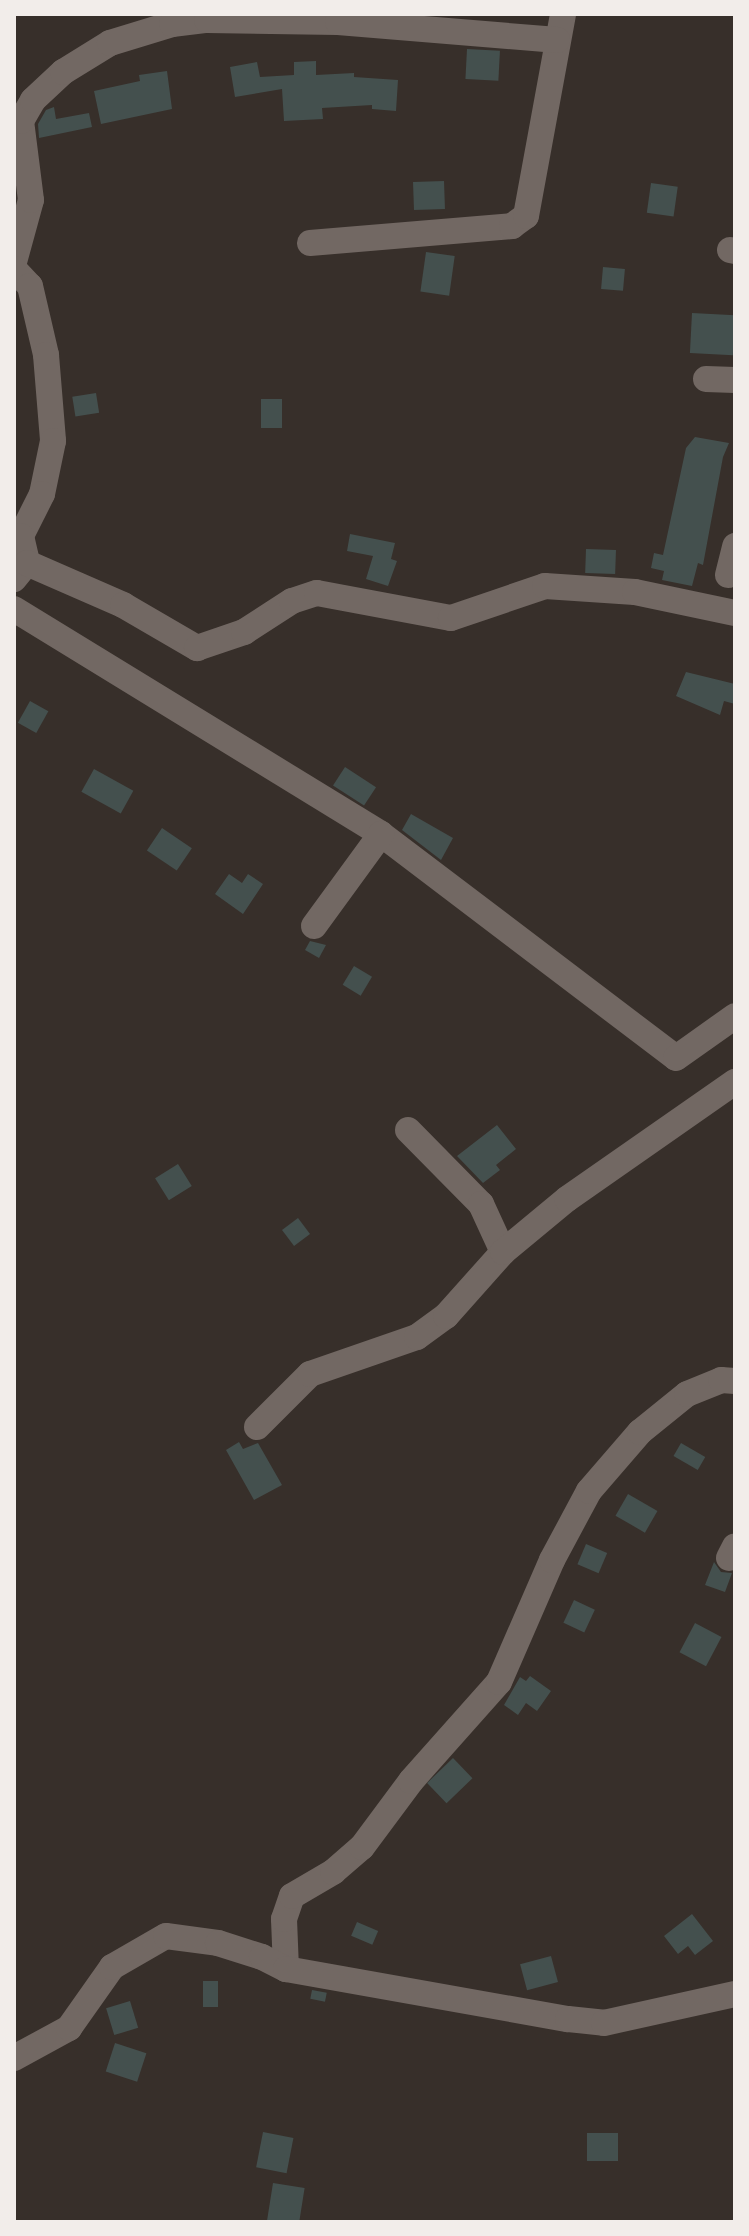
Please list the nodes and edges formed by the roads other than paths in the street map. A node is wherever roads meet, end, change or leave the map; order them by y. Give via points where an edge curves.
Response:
1 (563, 14) edge
2 (557, 40) junction
3 (310, 243) dead end
4 (14, 262) edge
5 (14, 269) edge
6 (706, 379) dead end
7 (735, 380) edge
8 (735, 546) edge
9 (20, 571) edge
10 (728, 575) dead end
11 (14, 609) edge
12 (735, 613) edge
13 (381, 834) junction
14 (314, 926) dead end
15 (735, 1016) edge
16 (735, 1082) edge
17 (408, 1130) dead end
18 (503, 1252) junction
19 (735, 1381) edge
20 (257, 1427) dead end
21 (286, 1969) junction
22 (735, 1994) edge
23 (14, 2058) edge

1 - 2 street
2 - 3 street via 526,216 512,226
2 - 4 street via 338,22 207,20 172,24 110,43 63,72 33,100 21,121 31,200
5 - 9 street via 30,286 46,355 53,441 42,494 21,536
6 - 7 street
8 - 10 street
9 - 12 street via 123,605 197,648 244,632 292,601 317,593 451,618 545,586 635,592
11 - 13 street
13 - 14 street
13 - 15 street via 676,1058
16 - 18 street via 567,1199
17 - 18 street via 481,1204
18 - 20 street via 446,1316 417,1337 310,1374
19 - 21 street via 721,1380 687,1394 640,1432 589,1491 552,1560 499,1682 411,1781 362,1847 292,1896 284,1919
21 - 22 street via 604,2023
21 - 23 street via 218,1943 166,1936 112,1967 69,2028

